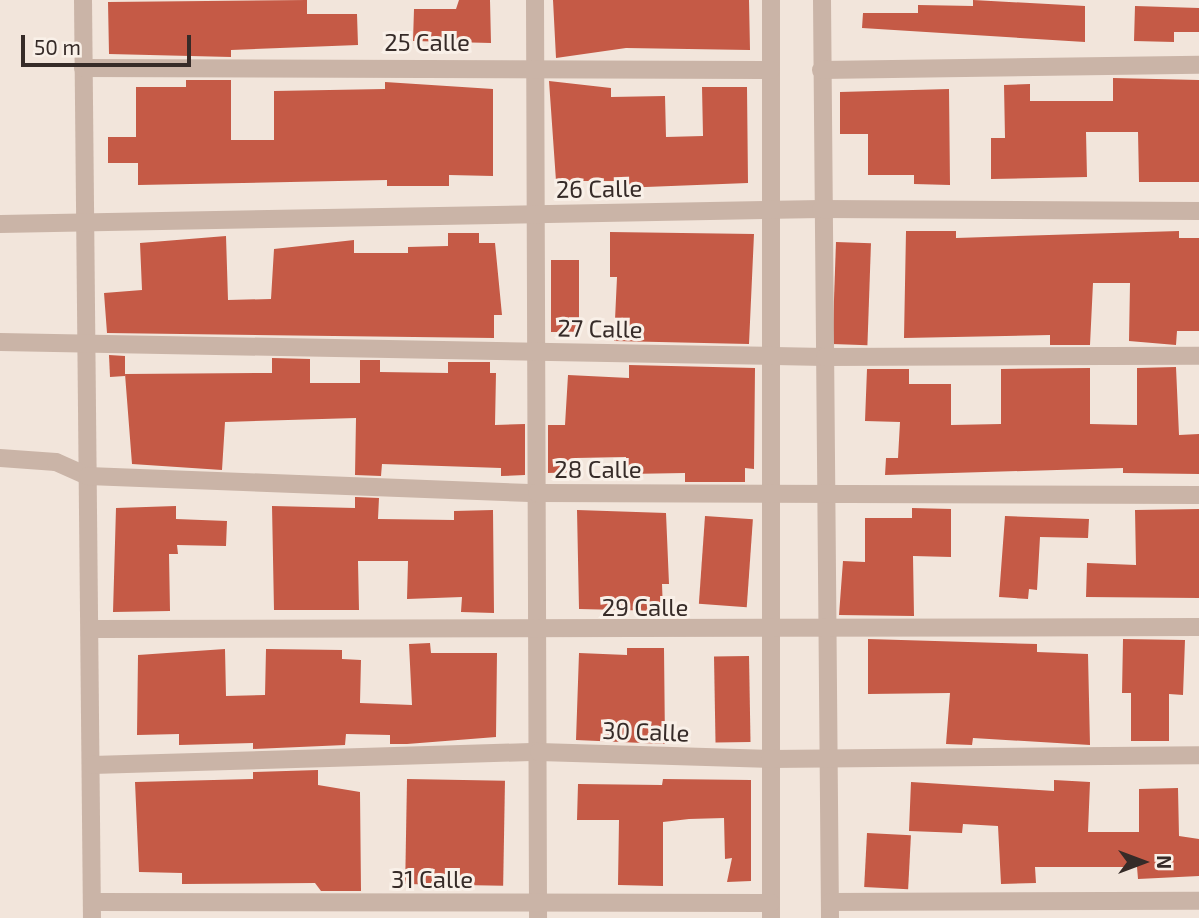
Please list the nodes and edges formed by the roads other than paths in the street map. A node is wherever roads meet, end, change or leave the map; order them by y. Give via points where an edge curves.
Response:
1 (83, 0) edge
2 (535, 0) edge
3 (771, 0) edge
4 (822, 0) edge
5 (536, 65) junction
6 (1199, 65) edge
7 (83, 68) junction
8 (771, 70) junction
9 (821, 70) junction
10 (821, 209) junction
11 (771, 210) junction
12 (1199, 211) edge
13 (536, 214) junction
14 (86, 220) junction
15 (0, 224) edge
16 (1, 343) edge
17 (88, 345) junction
18 (536, 352) junction
19 (769, 355) junction
20 (1199, 356) edge
21 (824, 357) junction
22 (0, 458) edge
23 (88, 476) junction
24 (537, 493) junction
25 (771, 495) junction
26 (1199, 495) edge
27 (826, 496) junction
28 (1199, 627) edge
29 (92, 629) junction
30 (828, 630) junction
31 (537, 631) junction
32 (770, 631) junction
33 (539, 751) junction
34 (1199, 755) edge
35 (829, 756) junction
36 (770, 759) junction
37 (92, 765) junction
38 (1199, 901) edge
39 (92, 910) edge
40 (830, 910) edge
41 (538, 911) edge
42 (771, 911) edge

1 - 7 street
2 - 5 street
3 - 8 street
4 - 9 street
5 - 7 street, 25 Calle
5 - 8 street, 25 Calle
5 - 13 street
6 - 9 street
7 - 14 street
8 - 11 street
9 - 10 street
10 - 11 street, 26 Calle
10 - 12 street, 26 Calle
10 - 21 street
11 - 13 street, 26 Calle
11 - 19 street
13 - 14 street, 26 Calle
13 - 18 street
14 - 15 street, 26 Calle
14 - 17 street
16 - 17 street, 27 Calle
17 - 18 street, 27 Calle
17 - 23 street
18 - 19 street, 27 Calle
18 - 24 street
19 - 21 street, 27 Calle
19 - 25 street
20 - 21 street, 27 Calle
21 - 27 street
22 - 23 street, 28 Calle via 56,462
23 - 24 street, 28 Calle
23 - 29 street
24 - 25 street, 28 Calle
24 - 31 street
25 - 27 street, 28 Calle
25 - 32 street
26 - 27 street, 28 Calle
27 - 30 street
28 - 30 street, 29 Calle
29 - 31 street, 29 Calle
29 - 37 street
30 - 32 street, 29 Calle
30 - 35 street
31 - 32 street, 29 Calle
31 - 33 street
32 - 36 street
33 - 36 street, 30 Calle
33 - 37 street, 30 Calle
33 - 41 street
34 - 35 street, 30 Calle
35 - 36 street, 30 Calle
35 - 40 street
36 - 42 street
37 - 39 street
38 - 40 street
39 - 41 street, 31 Calle
41 - 42 street, 31 Calle

